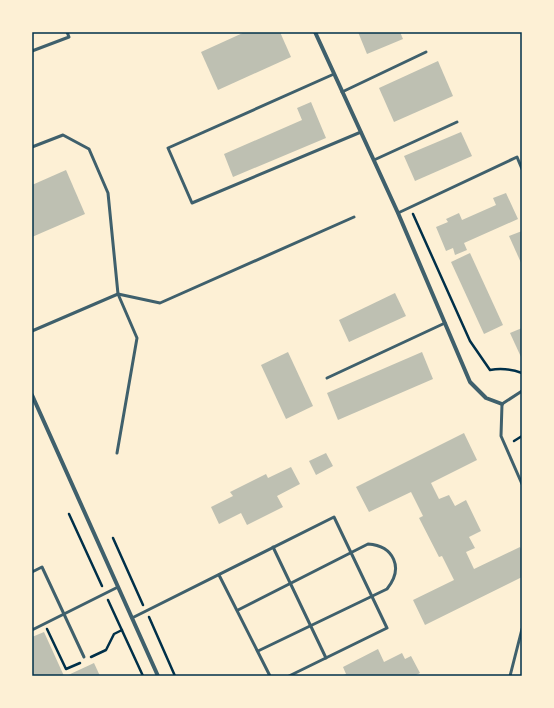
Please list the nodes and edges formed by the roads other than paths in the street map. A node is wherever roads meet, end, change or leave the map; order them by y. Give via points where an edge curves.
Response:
1 (67, 32) edge
2 (315, 32) edge
3 (32, 51) edge
4 (426, 52) dead end
5 (334, 74) junction
6 (342, 92) junction
7 (457, 122) dead end
8 (361, 132) junction
9 (32, 147) edge
10 (374, 160) junction
11 (522, 169) edge
12 (398, 214) junction
13 (354, 217) dead end
14 (118, 294) junction
15 (445, 323) junction
16 (32, 331) edge
17 (327, 378) dead end
18 (522, 391) edge
19 (32, 395) edge
20 (502, 404) junction
21 (117, 453) dead end
22 (522, 484) edge
23 (273, 547) junction
24 (351, 553) junction
25 (32, 572) edge
26 (219, 574) junction
27 (290, 583) junction
28 (118, 588) junction
29 (372, 595) junction
30 (238, 610) junction
31 (64, 614) junction
32 (132, 618) junction
33 (310, 624) junction
34 (522, 629) edge
35 (32, 630) edge
36 (258, 651) junction
37 (84, 657) dead end
38 (326, 658) junction
39 (158, 676) edge
40 (270, 676) edge
41 (289, 676) edge
42 (510, 676) edge

1 - 3 lane via 69,37
2 - 5 street
4 - 6 lane
5 - 6 street
5 - 8 lane via 168,148 192,203
6 - 8 street
7 - 10 lane
8 - 10 street
9 - 14 lane via 63,135 89,149 108,193
10 - 12 street
11 - 12 lane via 517,157
12 - 15 street
13 - 14 lane via 160,303
14 - 16 lane
14 - 21 lane via 137,338
15 - 17 lane
15 - 20 street via 470,382 486,398
18 - 20 lane
19 - 28 street
20 - 22 lane via 501,436
23 - 24 lane via 334,517
23 - 26 lane
23 - 27 lane
24 - 27 lane
24 - 29 lane
24 - 29 lane via 368,544 376,545 384,548 394,560 395,575 392,583 380,593
25 - 31 lane via 42,567
26 - 30 lane
26 - 32 lane
27 - 30 lane
27 - 33 lane
28 - 31 lane
28 - 32 street
29 - 33 lane
29 - 38 lane via 387,628
30 - 36 lane
31 - 35 lane
31 - 37 lane
32 - 39 street
33 - 36 lane
33 - 38 lane
34 - 42 lane
36 - 40 lane
38 - 41 lane

